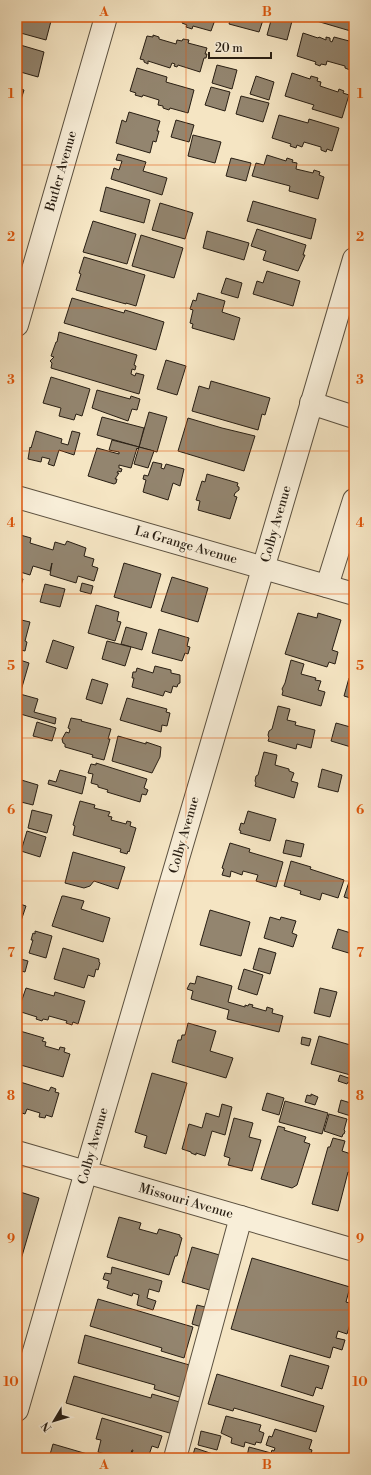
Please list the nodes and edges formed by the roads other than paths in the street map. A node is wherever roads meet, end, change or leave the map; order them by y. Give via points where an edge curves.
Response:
1 (106, 17) edge
2 (354, 259) edge
3 (17, 325) edge
4 (311, 404) junction
5 (354, 417) edge
6 (17, 496) edge
7 (354, 500) edge
8 (263, 567) junction
9 (327, 586) junction
10 (354, 594) edge
11 (17, 1152) edge
12 (86, 1172) junction
13 (241, 1217) junction
14 (354, 1250) edge
15 (17, 1410) edge
16 (175, 1458) edge

1 - 3 street, Butler Avenue
2 - 4 street, Colby Avenue
4 - 5 street
4 - 8 street, Colby Avenue
6 - 8 street, La Grange Avenue
7 - 9 street
8 - 9 street, La Grange Avenue
8 - 12 street, Colby Avenue
9 - 10 street, La Grange Avenue
11 - 12 street, Missouri Avenue
12 - 13 street, Missouri Avenue
12 - 15 street, Colby Avenue
13 - 14 street, Missouri Avenue
13 - 16 street

